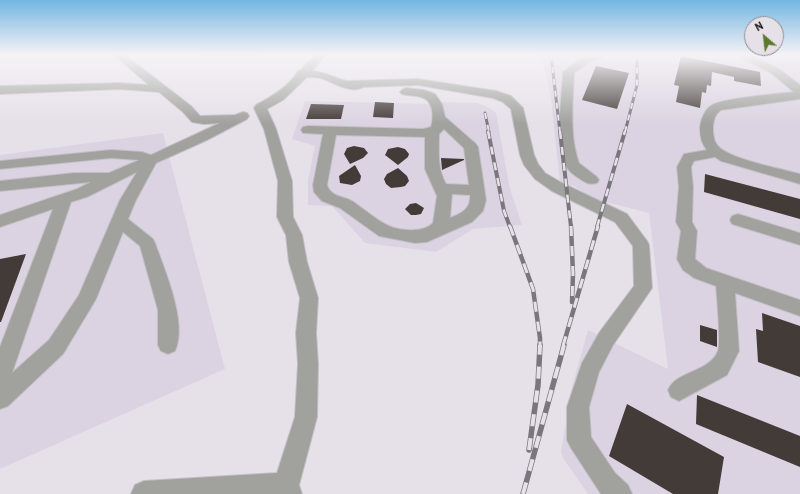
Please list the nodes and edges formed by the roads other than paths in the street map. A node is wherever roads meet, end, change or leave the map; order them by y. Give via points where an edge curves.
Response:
1 (148, 78) edge
2 (299, 78) edge
3 (329, 78) edge
4 (569, 78) edge
5 (784, 78) edge
6 (347, 84) junction
7 (162, 89) junction
8 (0, 90) edge
9 (800, 91) edge
10 (800, 95) edge
11 (260, 108) junction
12 (243, 116) junction
13 (438, 117) junction
14 (308, 130) dead end
15 (330, 131) junction
16 (432, 132) junction
17 (716, 153) junction
18 (151, 160) junction
19 (0, 165) edge
20 (113, 177) junction
21 (800, 179) edge
22 (592, 180) dead end
23 (0, 186) edge
24 (442, 189) junction
25 (477, 190) junction
26 (64, 198) junction
27 (119, 220) junction
28 (738, 220) dead end
29 (0, 221) edge
30 (436, 231) junction
31 (800, 239) edge
32 (725, 282) junction
33 (800, 308) edge
34 (168, 345) dead end
35 (0, 377) edge
36 (678, 390) dead end
37 (0, 398) edge
38 (287, 489) edge
39 (144, 494) edge
40 (619, 494) edge

1 - 7 street
2 - 11 street via 279,97
3 - 6 street
4 - 22 street via 568,149 573,166
5 - 9 street
6 - 13 street via 426,94 436,104
6 - 40 street via 418,82 496,94 507,99 517,108 527,155 540,176 621,218 642,245 643,288 606,339 589,370 578,407 579,440 606,482
7 - 8 street via 119,86
7 - 12 street via 196,119 220,120
10 - 17 street via 722,105 713,110 708,120 707,137
11 - 12 street
11 - 38 street via 270,129 285,181 285,217 294,235 298,262 309,298 306,333 306,417
12 - 18 street
13 - 16 street via 437,129
13 - 25 street via 471,147
14 - 15 street
15 - 16 street
15 - 30 street via 320,185 327,197 346,204 385,232 416,237 427,236
16 - 24 street via 432,169
17 - 21 street
17 - 32 street via 689,158 684,167 684,222 689,231 686,259 689,265 700,273
18 - 19 street via 142,156 111,154
18 - 20 street
18 - 27 street
20 - 23 street via 74,178
20 - 26 street via 82,193
24 - 25 street
24 - 30 street via 445,196 441,225
25 - 30 street via 475,211 466,218
26 - 29 street
26 - 35 street
27 - 34 street via 147,243 168,310
27 - 37 street via 87,299 56,347
28 - 31 street
32 - 33 street
32 - 36 street via 729,351 725,361 720,368
38 - 39 street

